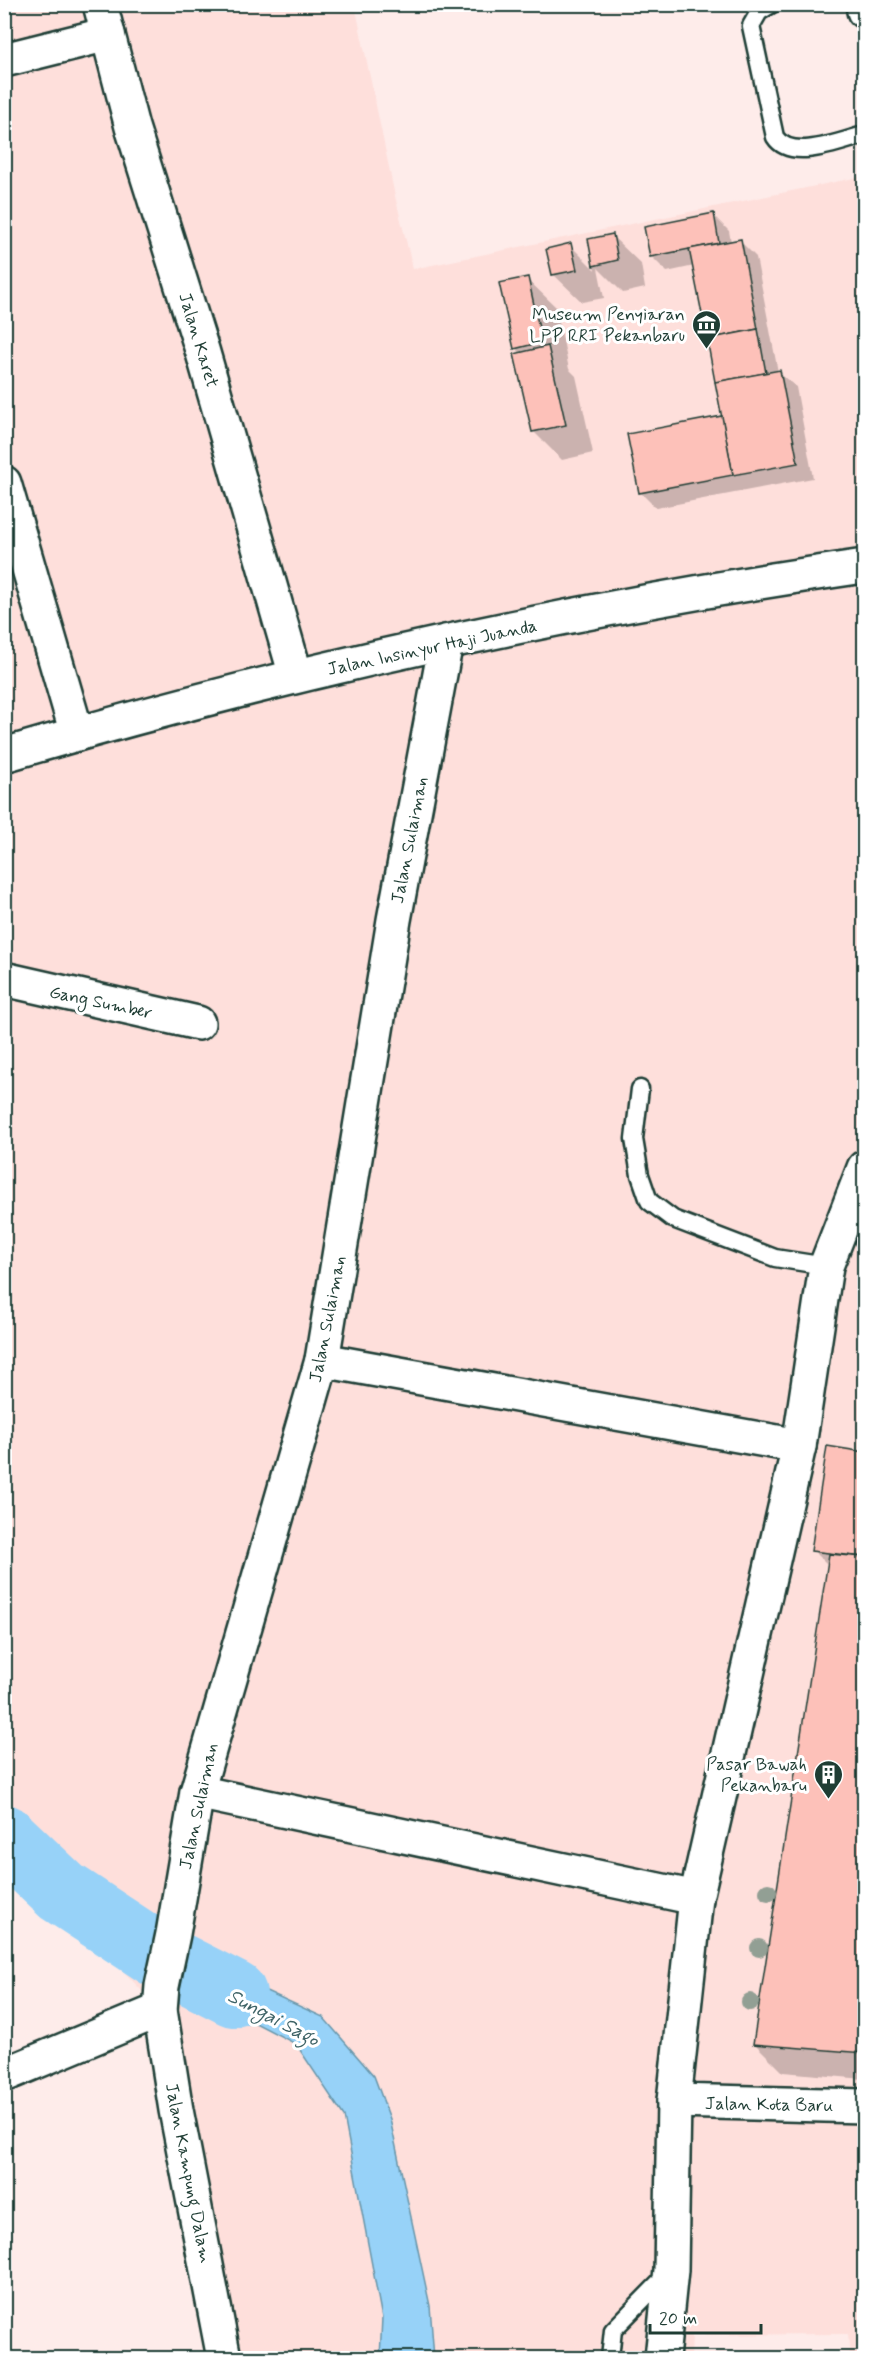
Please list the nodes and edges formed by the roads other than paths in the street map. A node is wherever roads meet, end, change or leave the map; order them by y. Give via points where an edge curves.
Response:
1 (772, 4) edge
2 (863, 4) edge
3 (864, 11) edge
4 (104, 19) edge
5 (4, 60) edge
6 (864, 135) edge
7 (4, 483) edge
8 (864, 566) edge
9 (446, 642) junction
10 (296, 676) junction
11 (77, 734) junction
12 (4, 755) edge
13 (4, 979) edge
14 (198, 1023) dead end
15 (640, 1089) dead end
16 (864, 1168) edge
17 (826, 1266) junction
18 (322, 1360) junction
19 (799, 1446) junction
20 (197, 1792) junction
21 (696, 1898) junction
22 (161, 1998) junction
23 (4, 2075) edge
24 (674, 2101) junction
25 (864, 2106) edge
26 (671, 2270) junction
27 (224, 2358) edge
28 (610, 2358) edge
29 (662, 2358) edge

1 - 6 lane via 759,12 751,26 779,144 788,149 812,148
2 - 3 street
4 - 5 street
4 - 10 street, Jalan Karet via 132,127 203,353
7 - 11 street
8 - 9 street, Jalan Insinyur Haji Juanda via 748,583
9 - 10 street, Jalan Insinyur Haji Juanda
9 - 18 street, Jalan Sulaiman via 397,902
10 - 11 street, Jalan Insinyur Haji Juanda
11 - 12 street, Jalan Insinyur Haji Juanda
13 - 14 street, Gang Sumber
15 - 17 lane via 634,1139 649,1201 673,1219 775,1258
16 - 17 street
17 - 19 street
18 - 19 street
18 - 20 street, Jalan Sulaiman
19 - 21 street
20 - 21 street
20 - 22 street, Jalan Sulaiman
21 - 24 street
22 - 23 street
22 - 27 street, Jalan Kampung Dalam via 176,2110
24 - 25 street, Jalan Kota Baru
24 - 26 street
26 - 28 lane via 613,2330
26 - 29 street

